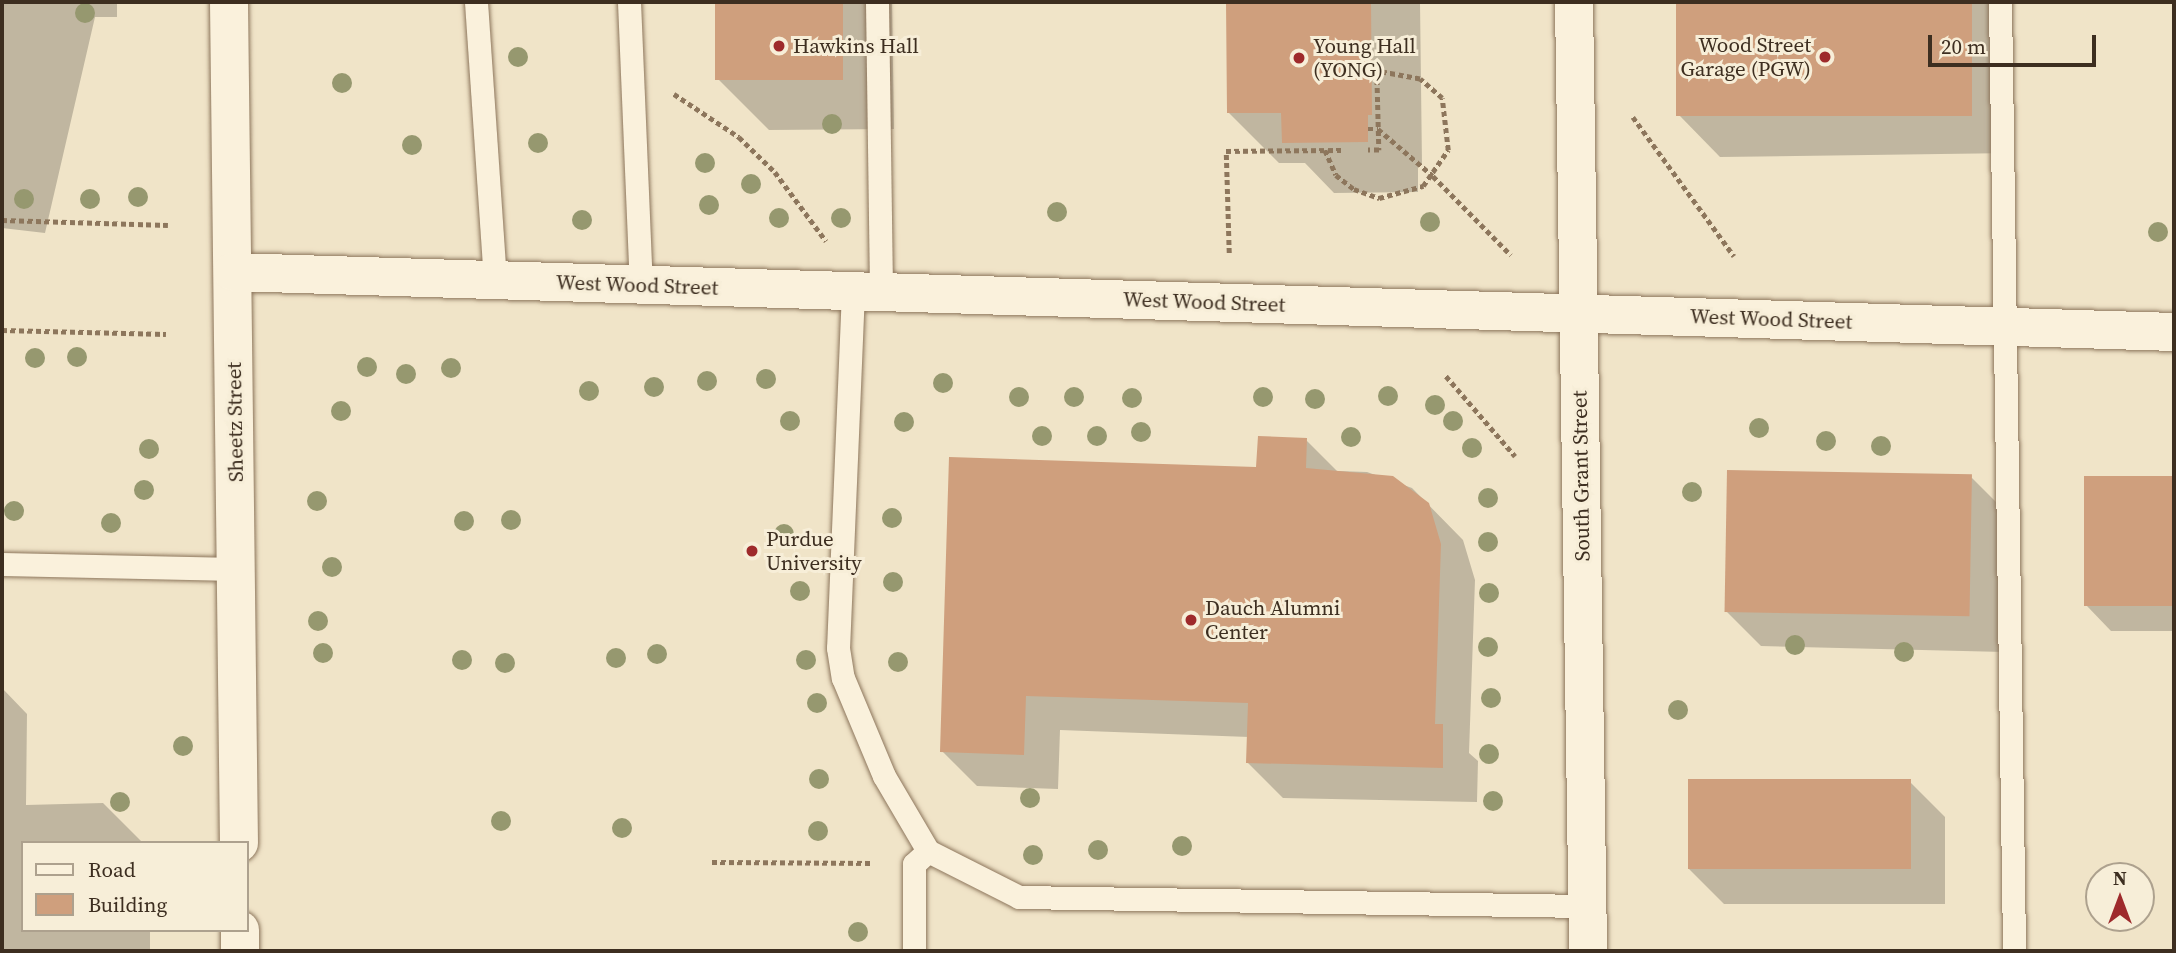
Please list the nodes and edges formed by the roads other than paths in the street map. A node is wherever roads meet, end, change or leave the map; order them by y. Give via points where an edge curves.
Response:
1 (229, 2) edge
2 (476, 2) edge
3 (629, 2) edge
4 (877, 2) edge
5 (1574, 2) edge
6 (2000, 2) edge
7 (233, 272) junction
8 (495, 280) junction
9 (642, 285) junction
10 (867, 292) junction
11 (1579, 314) junction
12 (2005, 327) junction
13 (2174, 332) edge
14 (2, 564) edge
15 (236, 569) junction
16 (239, 841) edge
17 (921, 858) junction
18 (1587, 906) junction
19 (240, 932) edge
20 (240, 951) edge
21 (914, 951) edge
22 (1588, 951) edge
23 (2014, 951) edge

1 - 7 street, Sheetz Street
2 - 8 lane
3 - 9 lane
4 - 10 lane
5 - 11 street, South Grant Street
6 - 12 lane
7 - 8 street, West Wood Street
7 - 15 street, Sheetz Street
8 - 9 street, West Wood Street
9 - 10 street, West Wood Street
10 - 11 street, West Wood Street
10 - 17 lane via 838,648 843,678
11 - 12 street, West Wood Street
11 - 18 street, South Grant Street
12 - 13 street, West Wood Street
12 - 23 lane
14 - 15 lane
15 - 16 street, Sheetz Street
17 - 18 lane via 1019,897
17 - 21 lane
18 - 22 street, South Grant Street
19 - 20 street

